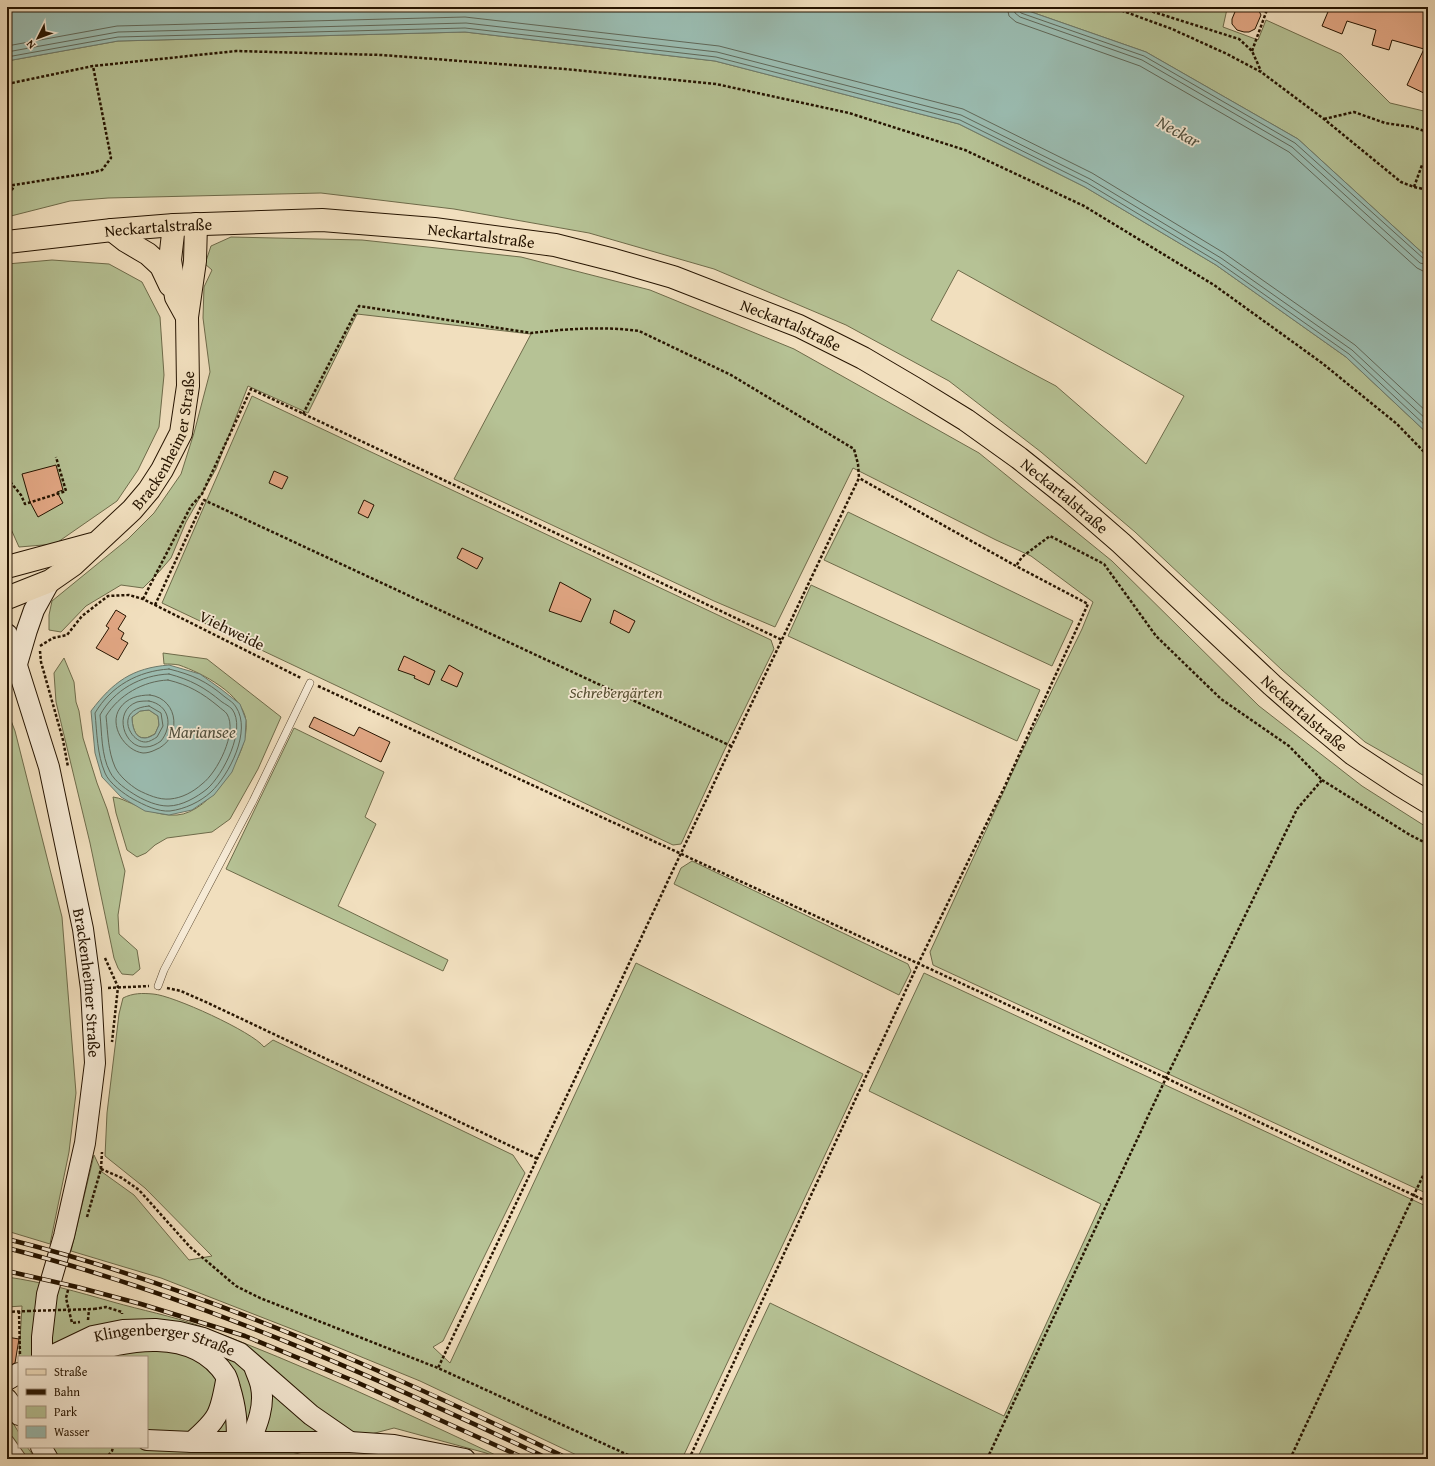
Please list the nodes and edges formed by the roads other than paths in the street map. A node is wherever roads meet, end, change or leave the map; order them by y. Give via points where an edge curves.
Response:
1 (196, 224) junction
2 (174, 225) junction
3 (112, 230) junction
4 (7, 242) edge
5 (176, 297) junction
6 (186, 317) junction
7 (95, 544) junction
8 (7, 567) edge
9 (50, 581) junction
10 (7, 598) edge
11 (7, 634) edge
12 (17, 664) junction
13 (310, 683) road end
14 (1428, 802) edge
15 (158, 986) road end
16 (90, 1337) edge
17 (42, 1356) edge
18 (51, 1356) edge
19 (254, 1366) junction
20 (18, 1374) edge
21 (227, 1377) junction
22 (7, 1380) edge
23 (7, 1399) edge
24 (18, 1414) edge
25 (148, 1440) edge
26 (7, 1442) edge
27 (192, 1442) junction
28 (244, 1442) junction
29 (350, 1442) junction
30 (42, 1448) edge
31 (19, 1459) edge
32 (48, 1459) edge
33 (466, 1459) edge

1 - 2 main road, Neckartalstraße
1 - 6 main road, Brackenheimer Straße via 195,261
1 - 14 main road, Neckartalstraße via 322,220 434,229 555,246 673,277 799,326 863,358 914,388 966,420 1019,458 1115,538 1312,720 1353,754
2 - 3 main road, Neckartalstraße
2 - 5 main road, Brackenheimer Straße via 170,260
3 - 4 main road, Neckartalstraße
3 - 5 main road via 161,266
5 - 6 main road, Brackenheimer Straße
6 - 7 main road, Brackenheimer Straße via 188,386 181,433 149,490 114,529
7 - 8 main road, Brackenheimer Straße
7 - 9 main road, Brackenheimer Straße via 73,565
9 - 10 main road, Brackenheimer Straße
9 - 12 main road via 32,617
11 - 12 main road, Brackenheimer Straße
12 - 17 main road, Brackenheimer Straße via 49,766 83,929 91,989 95,1063 84,1143 64,1236 47,1294
13 - 15 lane
16 - 18 main road, Klingenberger Straße
16 - 19 main road, Klingenberger Straße via 123,1330 155,1329 179,1332 204,1338 240,1353
16 - 21 main road via 135,1342 157,1340 179,1344 198,1350 214,1361
19 - 28 main road, Klingenberger Straße via 261,1387 262,1408 256,1427
19 - 29 main road, Klingenberger Straße via 311,1415
20 - 22 main road
21 - 27 main road via 221,1407 214,1421
21 - 28 main road
23 - 24 main road
25 - 27 main road
26 - 31 street
27 - 28 main road
28 - 29 main road
29 - 33 main road via 394,1445
30 - 32 main road

